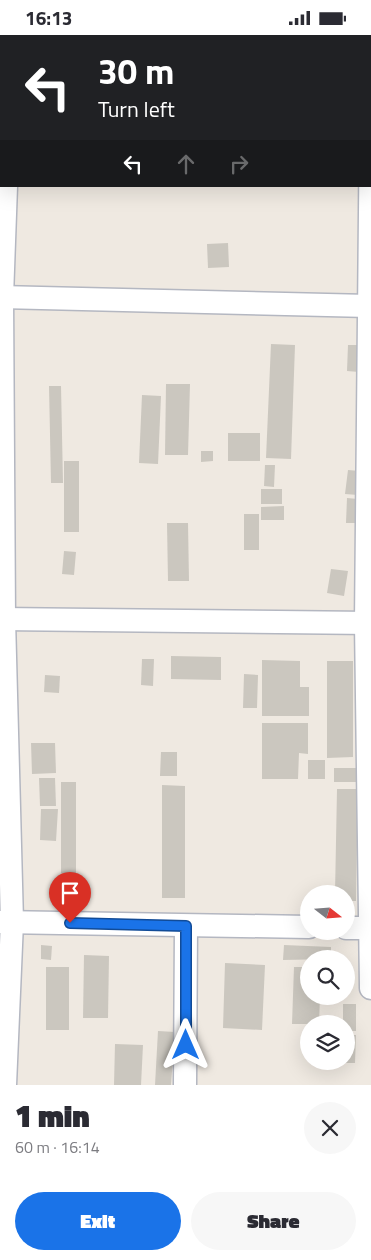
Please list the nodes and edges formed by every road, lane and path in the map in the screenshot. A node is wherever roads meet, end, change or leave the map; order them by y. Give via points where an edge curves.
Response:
1 (6, 187) edge
2 (370, 187) edge
3 (1, 297) edge
4 (369, 306) junction
5 (2, 619) edge
6 (368, 623) edge
7 (6, 922) edge
8 (186, 926) junction
9 (300, 927) edge
10 (355, 928) edge
11 (369, 928) junction
12 (371, 988) edge
13 (5, 1085) edge
14 (185, 1085) edge

1 - 3 street
2 - 4 street
3 - 4 street
3 - 5 street
4 - 6 street
5 - 6 street
5 - 7 street
6 - 11 street
7 - 8 street
7 - 13 street
8 - 9 street
8 - 14 street
10 - 11 street
11 - 12 street

